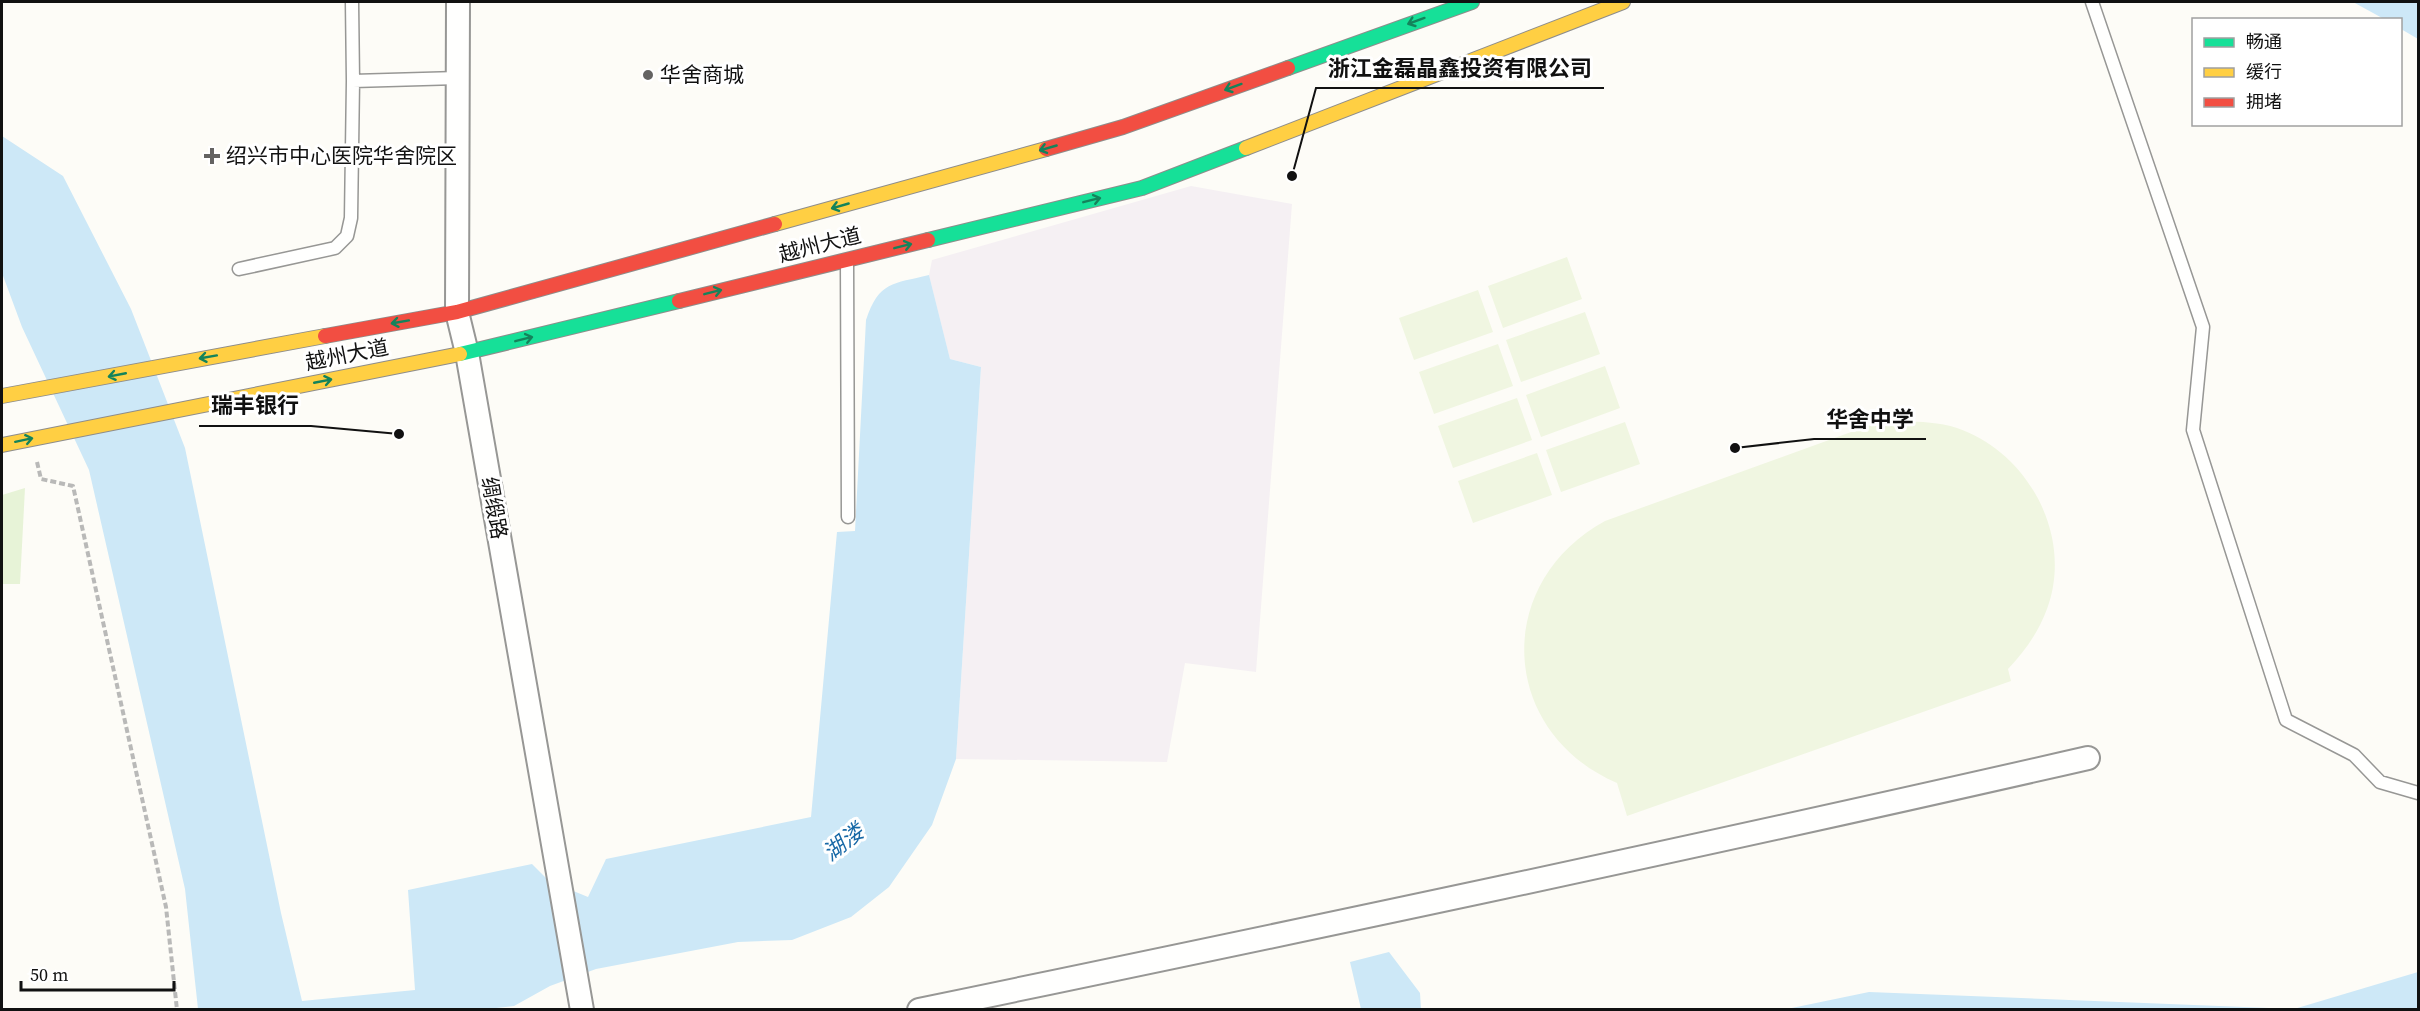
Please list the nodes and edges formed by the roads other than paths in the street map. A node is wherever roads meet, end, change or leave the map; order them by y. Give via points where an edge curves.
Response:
1 (352, 2) edge
2 (458, 2) edge
3 (1472, 2) edge
4 (1623, 2) edge
5 (2092, 2) edge
6 (458, 78) junction
7 (353, 81) junction
8 (847, 260) junction
9 (239, 269) dead end
10 (458, 312) junction
11 (467, 352) junction
12 (2, 396) edge
13 (2, 445) edge
14 (848, 517) dead end
15 (2088, 758) dead end
16 (2418, 794) edge
17 (582, 1010) edge
18 (919, 1010) edge

1 - 7 lane
2 - 6 street, 绸缎路
3 -> 10 main road, 越州大道 via 1123,127
8 -> 4 main road, 越州大道 via 1142,188
5 - 16 lane via 2203,327 2193,430 2286,720 2354,755 2380,782
6 - 7 lane
6 - 10 street, 绸缎路
7 - 9 lane via 351,218 347,236 335,248
11 -> 8 main road, 越州大道
8 - 14 lane
10 - 11 street, 绸缎路
10 -> 12 main road, 越州大道
13 -> 11 main road, 越州大道
11 - 17 street, 绸缎路
15 - 18 street via 1827,818

